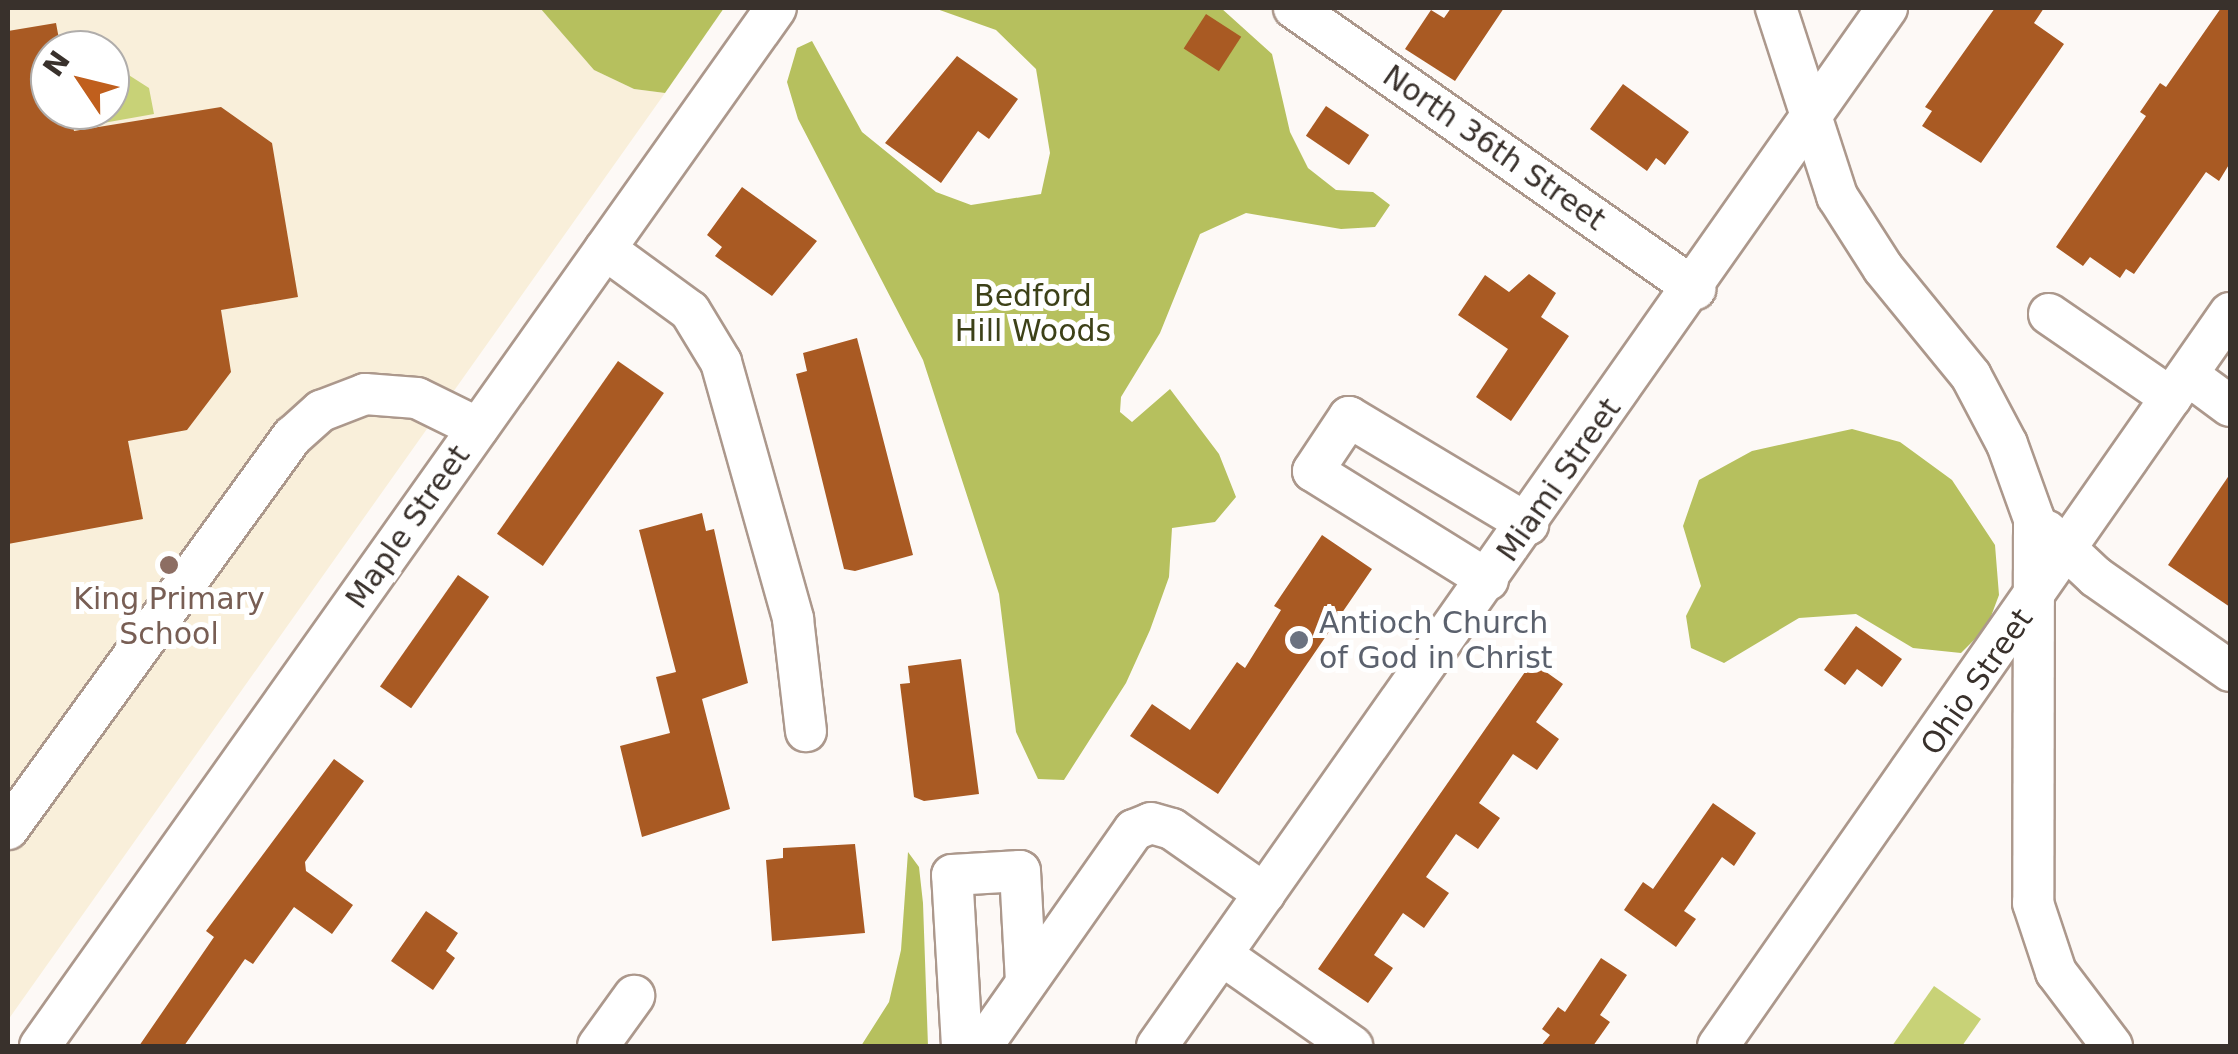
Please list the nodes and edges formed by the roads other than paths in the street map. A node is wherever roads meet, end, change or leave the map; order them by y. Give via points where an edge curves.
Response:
1 (776, 8) edge
2 (1776, 8) edge
3 (1887, 8) edge
4 (1316, 14) edge
5 (1808, 121) junction
6 (605, 249) junction
7 (1694, 289) junction
8 (2230, 313) edge
9 (2049, 314) dead end
10 (2180, 386) junction
11 (2230, 406) edge
12 (478, 428) junction
13 (2034, 519) junction
14 (1528, 524) junction
15 (2066, 549) junction
16 (1488, 580) junction
17 (2031, 606) junction
18 (2230, 670) edge
19 (806, 731) dead end
20 (8, 829) edge
21 (1265, 894) junction
22 (1222, 955) junction
23 (1026, 982) junction
24 (634, 996) dead end
25 (40, 1046) edge
26 (598, 1046) edge
27 (962, 1046) edge
28 (982, 1046) edge
29 (1157, 1046) edge
30 (1352, 1046) edge
31 (1718, 1046) edge
32 (2112, 1046) edge

1 - 6 street, Maple Street
2 - 5 street
3 - 5 street, Miami Street
4 - 7 street, North 36th Street
5 - 7 street, Miami Street
5 - 13 street via 1837,196 1882,268 1947,342 1992,412
6 - 12 street, Maple Street
6 - 19 street via 690,311 722,362 793,619
7 - 14 street, Miami Street
8 - 10 street, Ohio Street
9 - 10 street
10 - 11 street
10 - 15 street, Ohio Street
12 - 20 street via 417,398 366,394 321,411 294,436
12 - 25 street, Maple Street
13 - 15 street
13 - 17 street
14 - 16 street, Miami Street
14 - 16 street via 1349,416 1313,471
15 - 17 street, Ohio Street
15 - 18 street
16 - 21 street, Miami Street
17 - 31 street, Ohio Street
17 - 32 street via 2034,904 2056,972
21 - 22 street, Miami Street
21 - 23 street via 1172,829 1151,823 1134,830
22 - 29 street, Miami Street
22 - 30 street
23 - 27 street via 1020,870 952,874
23 - 28 street
24 - 26 street

